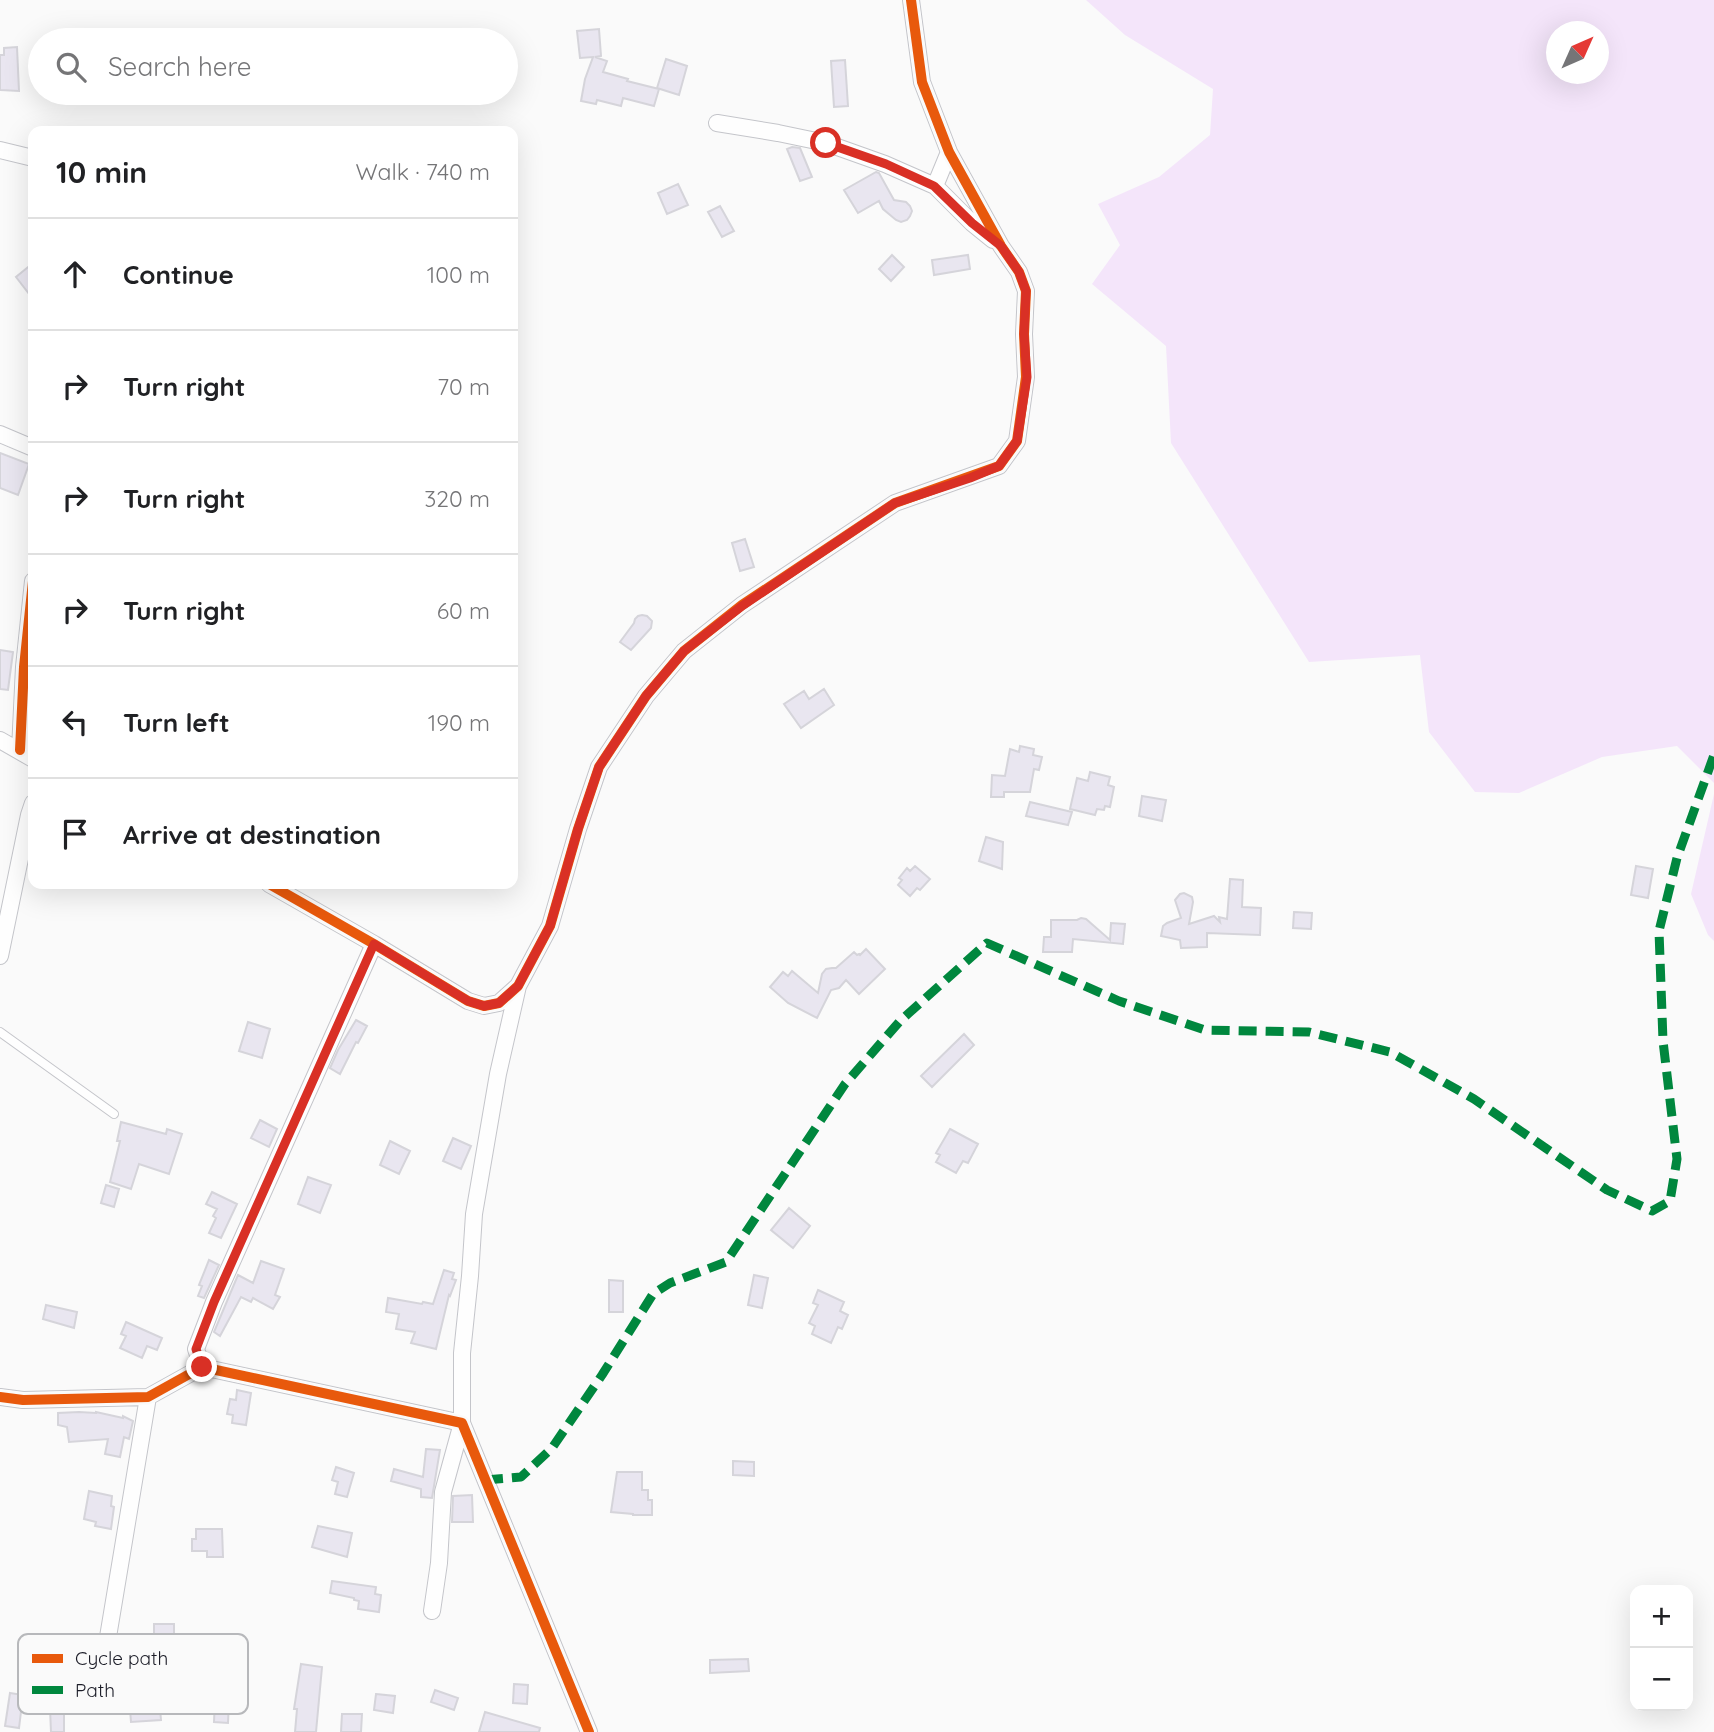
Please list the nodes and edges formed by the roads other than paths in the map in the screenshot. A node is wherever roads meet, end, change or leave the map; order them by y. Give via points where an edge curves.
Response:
1 (911, 0) edge
2 (717, 123) dead end
3 (0, 150) edge
4 (949, 152) junction
5 (28, 157) edge
6 (934, 186) junction
7 (1001, 246) junction
8 (0, 434) edge
9 (28, 446) edge
10 (28, 629) edge
11 (0, 740) edge
12 (27, 755) edge
13 (28, 820) edge
14 (278, 889) edge
15 (374, 944) junction
16 (0, 956) edge
17 (518, 986) junction
18 (0, 1032) edge
19 (114, 1114) dead end
20 (202, 1367) junction
21 (0, 1397) edge
22 (148, 1397) junction
23 (461, 1423) junction
24 (432, 1611) dead end
25 (108, 1634) edge
26 (589, 1732) edge

1 - 4 street via 922,82
2 - 6 street via 826,143
3 - 5 street
4 - 6 street
4 - 7 street
6 - 7 street
7 - 17 street via 1026,291 1027,377 1017,441 999,466 895,503 742,606 684,651 646,696 599,767 550,926
8 - 9 street
10 - 12 street via 24,667
11 - 12 street
13 - 16 street
14 - 15 street
15 - 17 street via 468,1001 484,1006 499,1003
15 - 20 street via 214,1302 196,1349
17 - 23 street via 474,1214
18 - 19 lane
20 - 22 street
20 - 23 street
21 - 22 street
22 - 25 street
23 - 24 street via 443,1492
23 - 26 street

